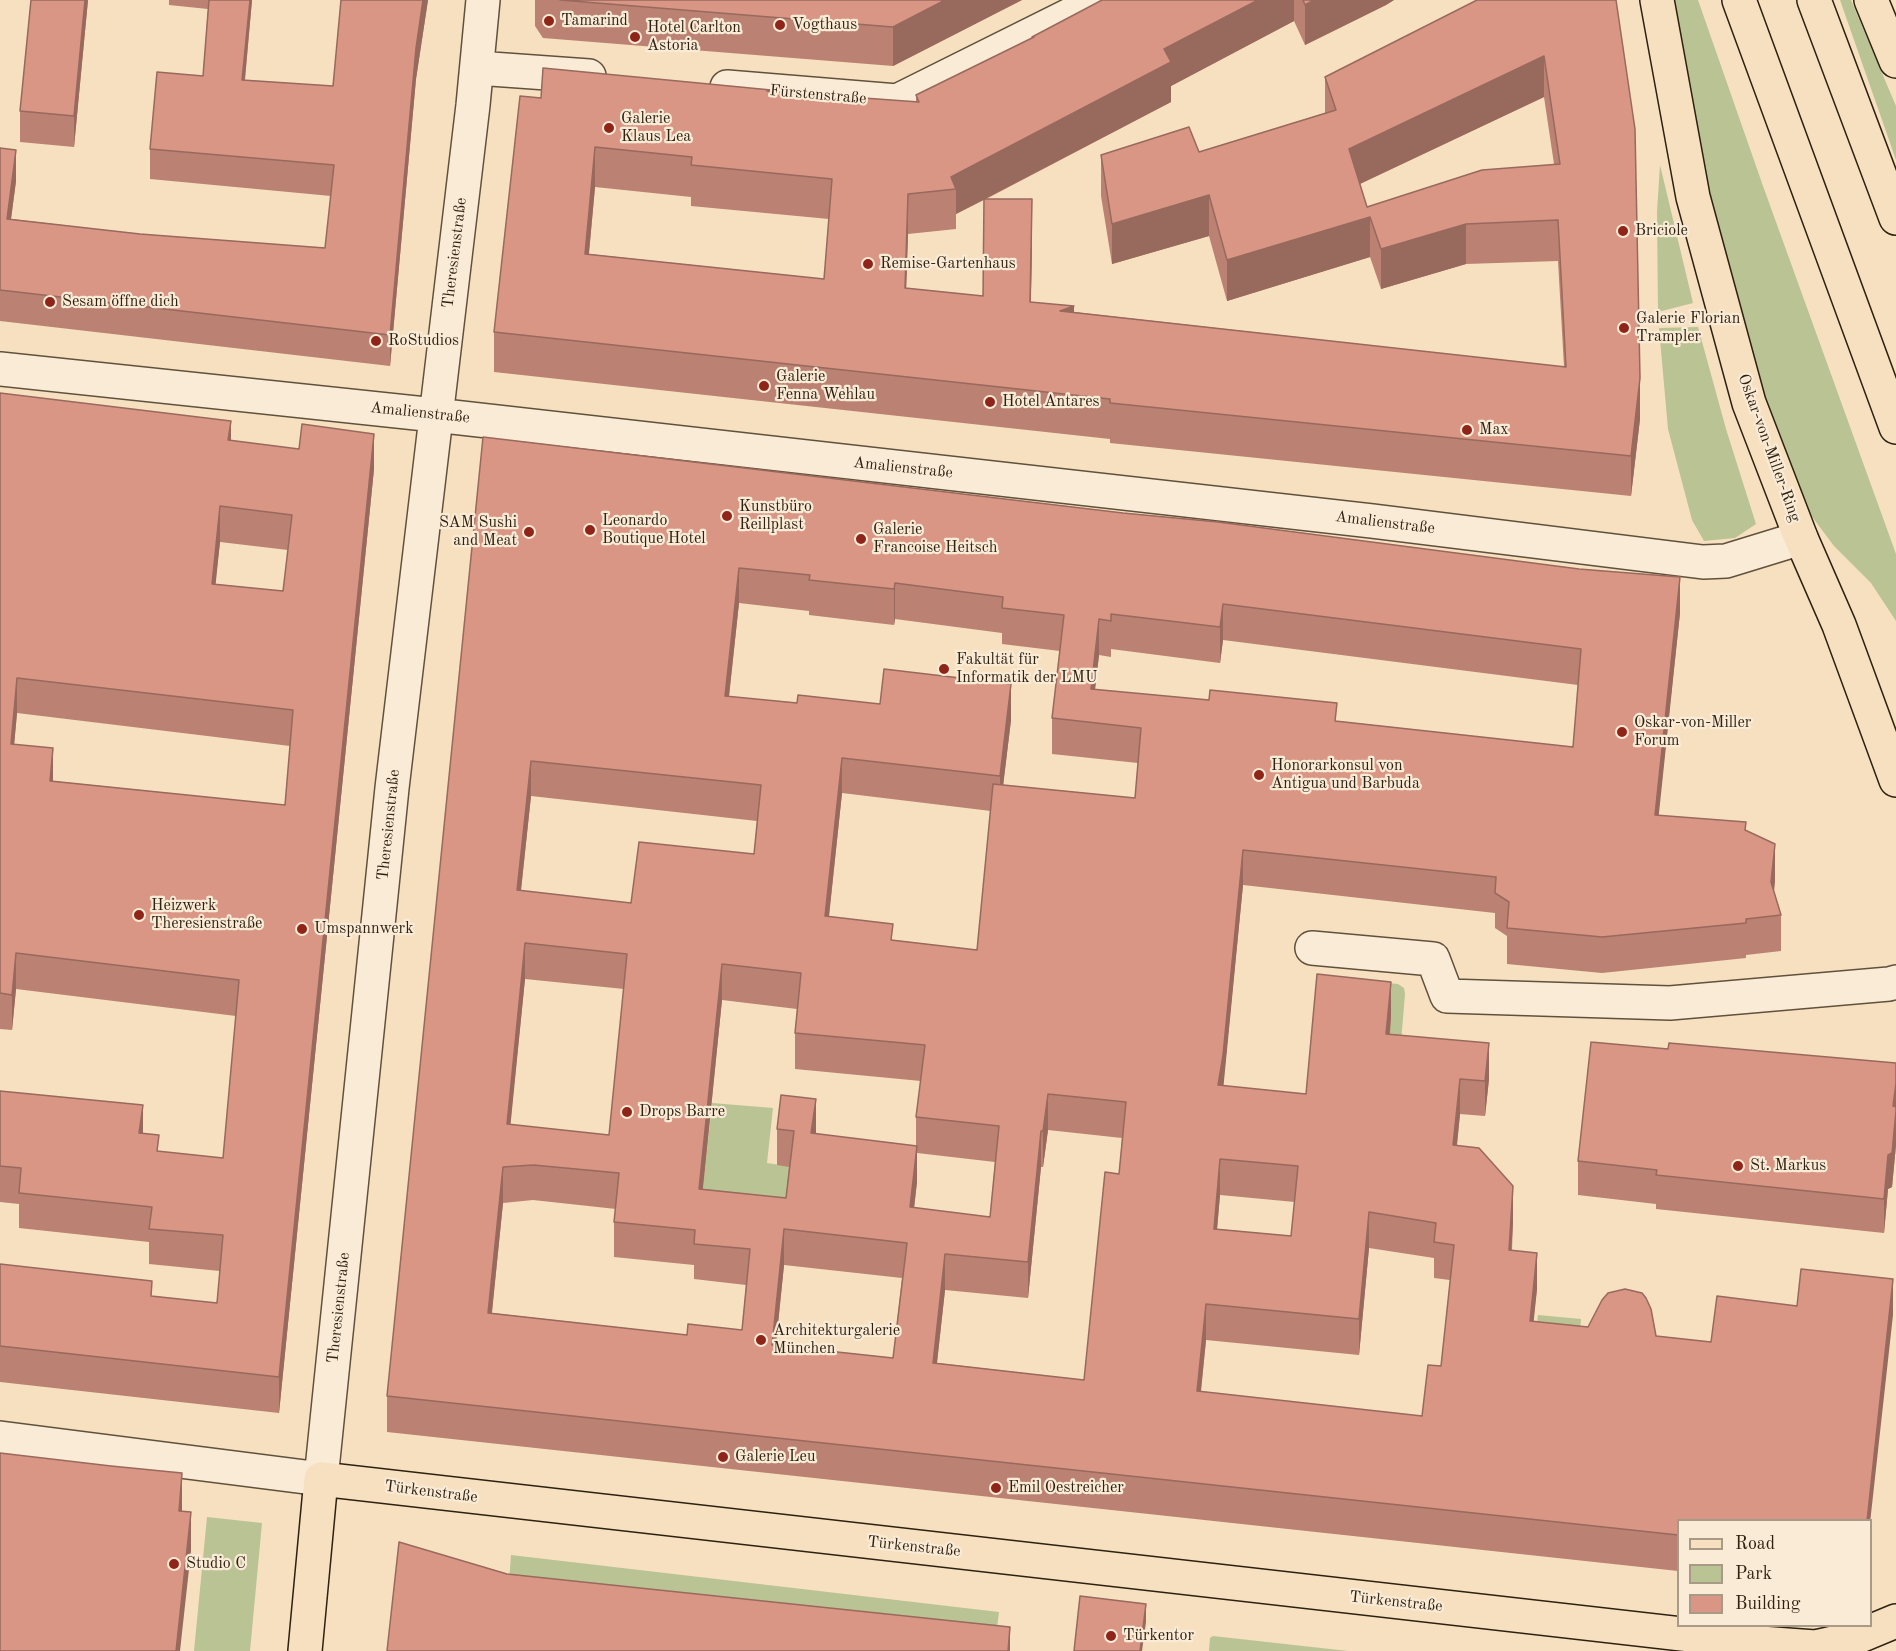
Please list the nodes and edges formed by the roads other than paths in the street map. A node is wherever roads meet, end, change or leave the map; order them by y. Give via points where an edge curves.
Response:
1 (483, 0) edge
2 (1100, 0) edge
3 (1657, 0) edge
4 (1739, 0) edge
5 (1814, 0) edge
6 (1871, 0) edge
7 (1896, 61) edge
8 (477, 68) junction
9 (619, 79) edge
10 (700, 85) edge
11 (1896, 218) edge
12 (0, 369) edge
13 (435, 415) junction
14 (1896, 427) edge
15 (1802, 538) junction
16 (1896, 780) edge
17 (1312, 948) dead end
18 (1896, 982) edge
19 (0, 1438) edge
20 (321, 1479) junction
21 (1896, 1622) edge
22 (1821, 1649) edge
23 (304, 1651) edge

1 - 8 street, Theresienstraße
2 - 10 street, Fürstenstraße via 897,101
3 - 15 main road, Oskar-von-Miller-Ring via 1693,197 1749,403
4 - 14 main road
5 - 11 main road
6 - 7 main road
8 - 9 street
8 - 13 street, Theresienstraße
12 - 13 street, Amalienstraße
13 - 15 street, Amalienstraße via 1703,562 1726,561
13 - 20 street, Theresienstraße via 392,788
15 - 16 main road, Oskar-von-Miller-Ring
17 - 18 street via 1433,959 1447,996 1670,1002
19 - 20 street, Türkenstraße
20 - 22 main road, Türkenstraße
20 - 23 main road, Theresienstraße
21 - 22 main road, Türkenstraße

